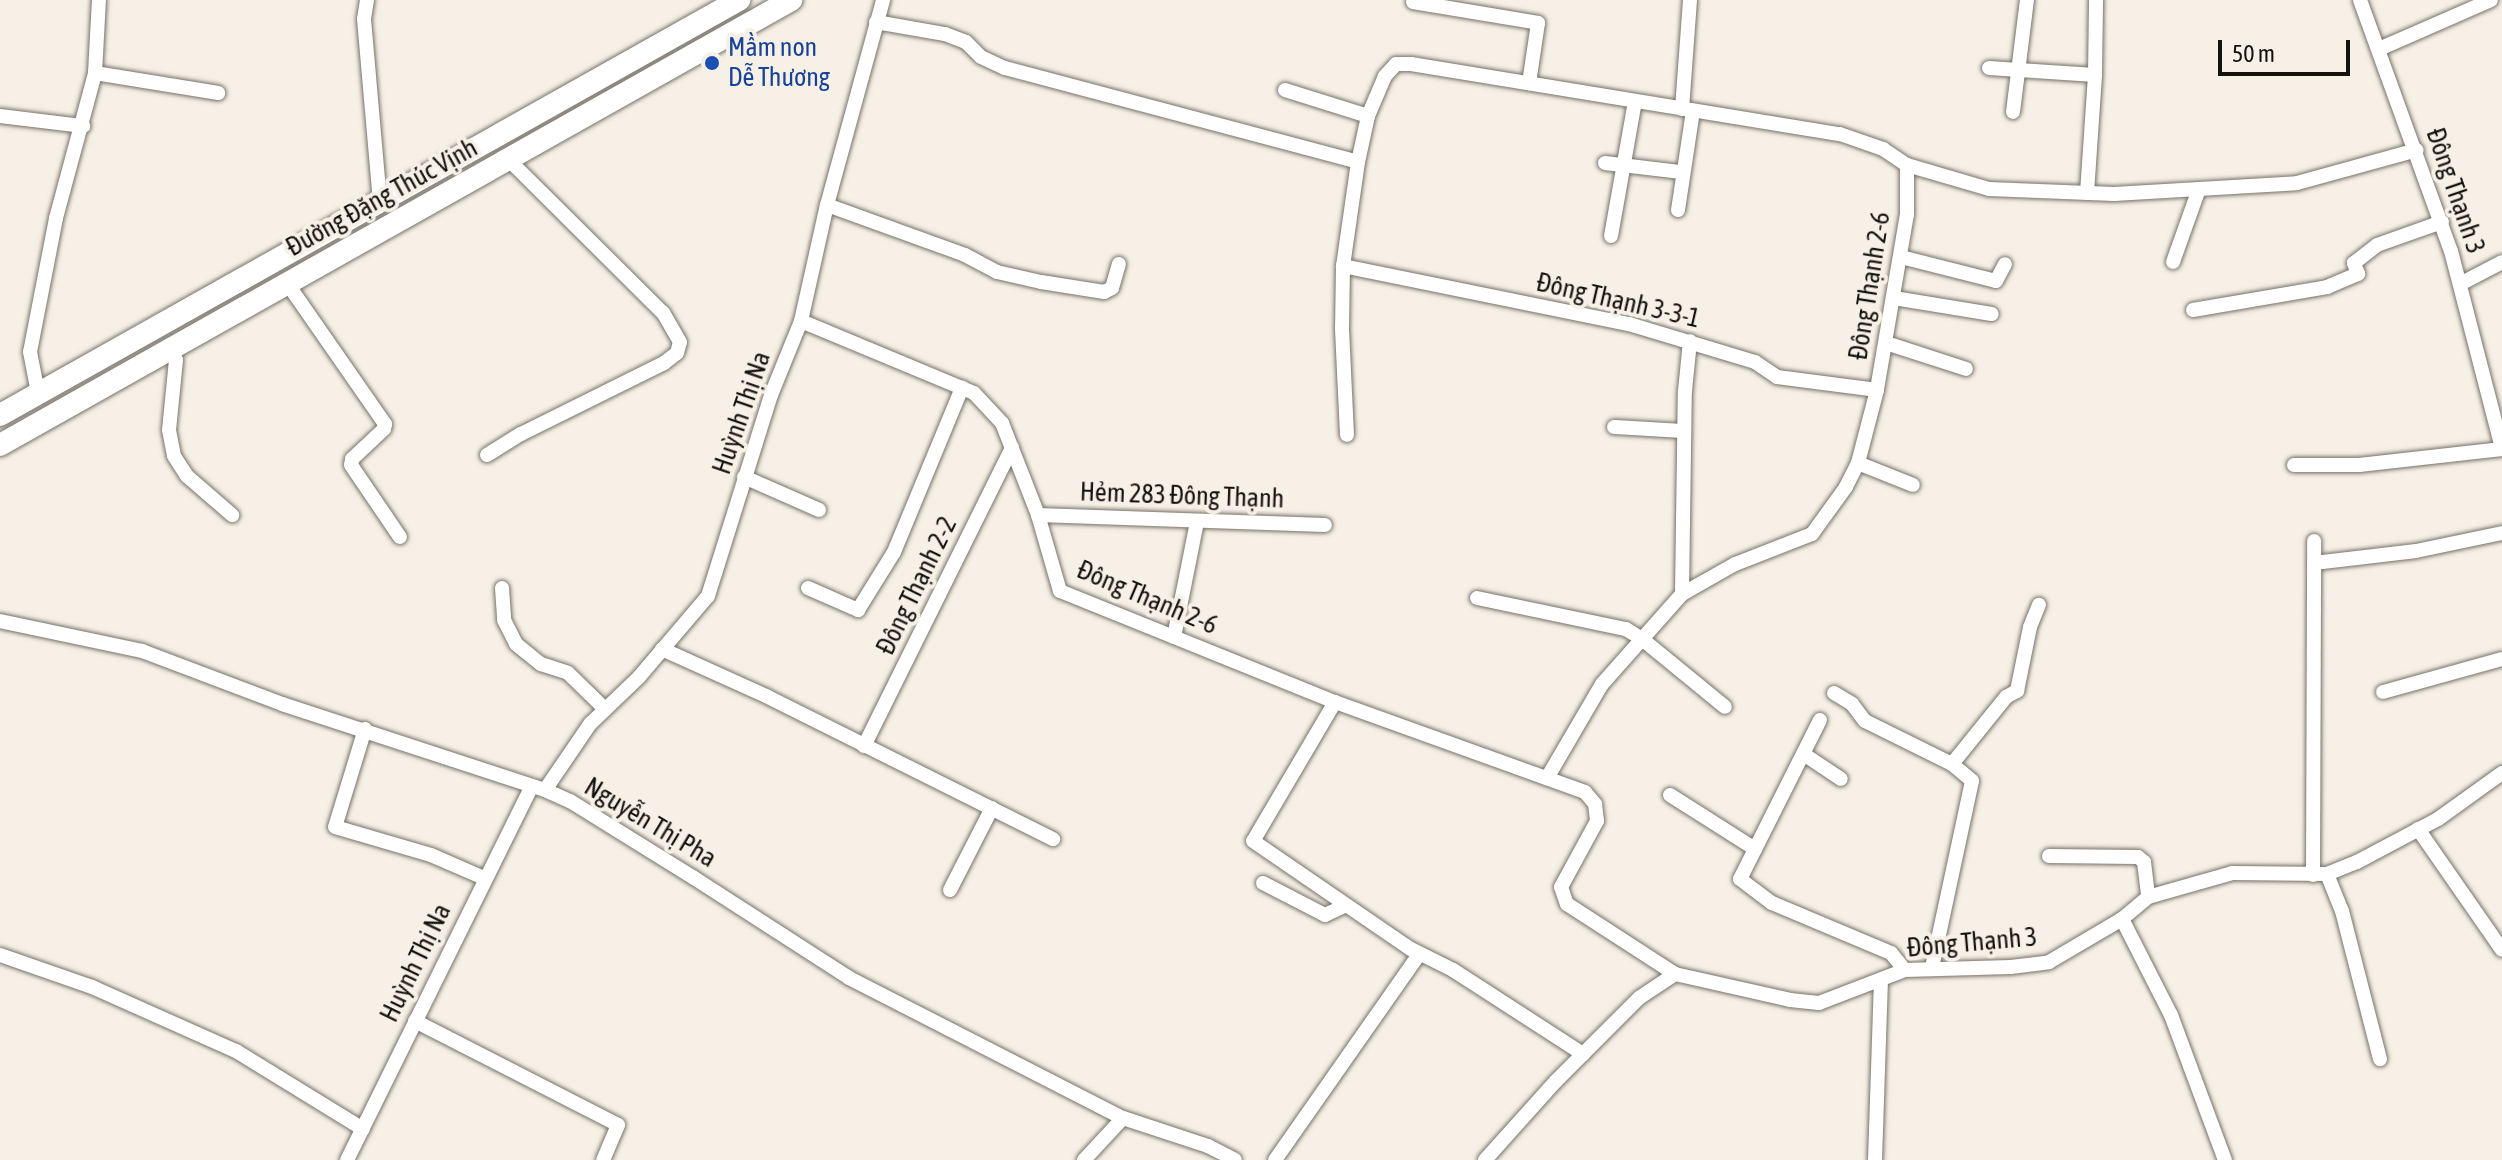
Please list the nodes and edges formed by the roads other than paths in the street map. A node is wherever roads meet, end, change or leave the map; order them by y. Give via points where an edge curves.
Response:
1 (99, 0) edge
2 (367, 0) edge
3 (739, 0) edge
4 (791, 0) edge
5 (883, 0) edge
6 (1690, 0) edge
7 (2027, 0) edge
8 (2096, 0) edge
9 (2360, 0) edge
10 (2491, 0) edge
11 (1413, 2) dead end
12 (876, 22) junction
13 (2379, 49) junction
14 (1989, 68) dead end
15 (2020, 70) junction
16 (95, 73) junction
17 (2095, 75) junction
18 (1529, 83) junction
19 (1285, 90) dead end
20 (218, 93) dead end
21 (1635, 101) junction
22 (1688, 110) junction
23 (2013, 112) dead end
24 (0, 116) edge
25 (1368, 116) junction
26 (83, 126) junction
27 (2417, 150) junction
28 (508, 159) junction
29 (1358, 162) junction
30 (1605, 163) dead end
31 (1624, 165) junction
32 (1907, 165) junction
33 (1681, 172) junction
34 (2199, 189) junction
35 (2087, 193) junction
36 (380, 201) junction
37 (827, 205) junction
38 (1678, 210) dead end
39 (2442, 222) junction
40 (1611, 236) dead end
41 (1901, 257) junction
42 (2173, 262) dead end
43 (2502, 262) edge
44 (1119, 264) dead end
45 (2005, 264) dead end
46 (1343, 266) junction
47 (287, 283) junction
48 (2460, 284) junction
49 (1894, 298) junction
50 (2193, 310) dead end
51 (1992, 314) dead end
52 (801, 321) junction
53 (1690, 341) junction
54 (1886, 343) junction
55 (169, 350) junction
56 (1966, 369) dead end
57 (962, 388) junction
58 (1877, 390) junction
59 (38, 393) junction
60 (0, 415) edge
61 (1614, 427) dead end
62 (1684, 431) junction
63 (1347, 435) dead end
64 (0, 445) edge
65 (1012, 448) junction
66 (2502, 448) edge
67 (487, 455) dead end
68 (1858, 463) junction
69 (2294, 465) dead end
70 (744, 477) junction
71 (1913, 485) dead end
72 (819, 510) dead end
73 (232, 515) dead end
74 (1038, 515) junction
75 (1197, 522) junction
76 (1325, 525) dead end
77 (2502, 533) edge
78 (400, 537) dead end
79 (2314, 541) dead end
80 (2314, 563) junction
81 (502, 588) dead end
82 (808, 588) dead end
83 (1682, 594) junction
84 (1477, 598) dead end
85 (2039, 605) dead end
86 (0, 621) edge
87 (1174, 637) junction
88 (1642, 639) junction
89 (662, 649) junction
90 (2502, 659) edge
91 (2383, 692) dead end
92 (1834, 693) dead end
93 (1335, 702) junction
94 (1725, 707) dead end
95 (605, 709) junction
96 (1820, 720) dead end
97 (365, 729) junction
98 (864, 746) junction
99 (1805, 755) junction
100 (1952, 764) junction
101 (2502, 773) edge
102 (1547, 778) junction
103 (1841, 779) dead end
104 (538, 789) junction
105 (1670, 795) dead end
106 (992, 808) junction
107 (2418, 829) junction
108 (1053, 839) dead end
109 (1755, 849) junction
110 (2049, 856) dead end
111 (2320, 874) junction
112 (484, 878) junction
113 (1263, 883) dead end
114 (950, 890) dead end
115 (2148, 897) junction
116 (1346, 905) junction
117 (2122, 919) junction
118 (2502, 950) edge
119 (1419, 954) junction
120 (0, 955) edge
121 (1932, 968) junction
122 (1905, 970) junction
123 (1675, 974) junction
124 (1881, 980) junction
125 (415, 1021) junction
126 (1583, 1054) junction
127 (2380, 1059) dead end
128 (1123, 1118) junction
129 (363, 1129) junction
130 (347, 1160) edge
131 (603, 1160) edge
132 (1084, 1160) edge
133 (1235, 1160) edge
134 (1275, 1160) edge
135 (1485, 1160) edge
136 (1875, 1160) edge
137 (2225, 1160) edge

1 - 16 street
2 - 36 street via 364,19
3 - 36 main road, Đường Đặng Thúc Vịnh
4 - 28 main road, Đường Đặng Thúc Vịnh
5 - 12 street, Huỳnh Thị Na
6 - 22 street
7 - 15 street
8 - 17 street
9 - 13 street, Đông Thạnh 3
10 - 13 street
11 - 18 street via 1538,23
12 - 29 street via 945,34 1005,68
12 - 37 street, Huỳnh Thị Na
13 - 27 street, Đông Thạnh 3
14 - 15 street
15 - 17 street
15 - 23 street
16 - 20 street
16 - 26 street
17 - 35 street
18 - 21 street
18 - 25 street via 1411,64 1389,68
19 - 25 street
21 - 22 street
21 - 31 street
22 - 32 street via 1840,134 1883,149
22 - 33 street
24 - 26 street
25 - 29 street
26 - 59 street via 56,218 30,352
27 - 34 street via 2297,183
27 - 39 street, Đông Thạnh 3
28 - 47 main road, Đường Đặng Thúc Vịnh
28 - 67 street via 663,313 680,342 677,353 664,363
29 - 46 street
30 - 31 street
31 - 33 street
31 - 40 street
32 - 35 street via 1989,189
32 - 41 street, Đông Thạnh 2-6
33 - 38 street
34 - 35 street
34 - 42 street
36 - 59 main road, Đường Đặng Thúc Vịnh
37 - 44 street via 965,255 997,272 1041,282 1104,292 1112,288
37 - 52 street, Huỳnh Thị Na
39 - 48 street, Đông Thạnh 3
39 - 50 street via 2377,245 2354,263 2358,274 2327,287
41 - 45 street via 1996,281
41 - 49 street, Đông Thạnh 2-6
43 - 48 street
46 - 53 street, Đông Thạnh 3-3-1
46 - 63 street
47 - 55 main road, Đường Đặng Thúc Vịnh
47 - 78 street via 385,424 351,465
48 - 66 street, Đông Thạnh 3
49 - 51 street
49 - 54 street, Đông Thạnh 2-6
52 - 57 street, Đông Thạnh 2-6
52 - 70 street, Huỳnh Thị Na
53 - 58 street, Đông Thạnh 3-3-1 via 1755,362 1777,377
53 - 62 street
54 - 56 street
54 - 58 street, Đông Thạnh 2-6
55 - 64 main road, Đường Đặng Thúc Vịnh
55 - 73 street via 176,360 169,430 174,456 187,476
57 - 65 street, Đông Thạnh 2-6 via 974,393 1002,423
57 - 82 street via 894,552 858,610
58 - 68 street, Đông Thạnh 2-6
59 - 60 main road, Đường Đặng Thúc Vịnh
61 - 62 street
62 - 83 street
65 - 74 street, Đông Thạnh 2-6
65 - 98 street, Đông Thạnh 2-2
66 - 69 street via 2359,465
68 - 71 street
68 - 83 street, Đông Thạnh 2-6 via 1812,534 1735,564
70 - 72 street
70 - 89 street, Huỳnh Thị Na via 708,596
74 - 75 street, Hẻm 283 Đông Thạnh
74 - 87 street, Đông Thạnh 2-6 via 1060,591
75 - 76 street, Hẻm 283 Đông Thạnh
75 - 87 street
77 - 80 street via 2416,551
79 - 80 street
80 - 111 street
81 - 95 street via 504,620 516,644 541,664 568,673
83 - 88 street, Đông Thạnh 2-6
84 - 88 street via 1626,629
85 - 100 street via 2017,691 2006,697
86 - 97 street, Nguyễn Thị Pha via 142,651
87 - 93 street, Đông Thạnh 2-6
88 - 94 street
88 - 102 street, Đông Thạnh 2-6 via 1602,684
89 - 95 street, Huỳnh Thị Na
89 - 98 street
90 - 91 street
92 - 100 street via 1865,721
93 - 102 street, Đông Thạnh 2-6
93 - 116 street via 1253,841
95 - 104 street, Huỳnh Thị Na
96 - 99 street
97 - 104 street, Nguyễn Thị Pha
97 - 112 street via 335,827 431,855
98 - 106 street
99 - 103 street
99 - 109 street
100 - 121 street via 1972,781
101 - 107 street, Đông Thạnh 3
102 - 123 street, Đông Thạnh 2-6 via 1585,792 1595,804 1597,821 1561,887 1567,904
104 - 112 street, Huỳnh Thị Na
104 - 128 street, Nguyễn Thị Pha via 570,801 849,978
105 - 109 street
106 - 108 street
106 - 114 street
107 - 111 street, Đông Thạnh 3 via 2357,862
107 - 118 street
109 - 122 street via 1740,879 1772,903 1891,953
110 - 115 street via 2138,857 2144,862
111 - 115 street, Đông Thạnh 3 via 2232,873
111 - 127 street via 2342,911
112 - 125 street, Huỳnh Thị Na
113 - 116 street via 1325,915
115 - 117 street, Đông Thạnh 3
116 - 119 street
117 - 121 street, Đông Thạnh 3 via 2049,962
117 - 137 street via 2171,1015
119 - 126 street via 1453,970
119 - 134 street
120 - 129 street via 92,987 236,1051
121 - 122 street, Đông Thạnh 3
122 - 124 street, Đông Thạnh 3
123 - 124 street, Đông Thạnh 3 via 1819,1003
123 - 126 street via 1639,998
124 - 136 street
125 - 129 street, Huỳnh Thị Na
125 - 131 street via 618,1125
126 - 135 street
128 - 132 street
128 - 133 street, Nguyễn Thị Pha
129 - 130 street, Huỳnh Thị Na

